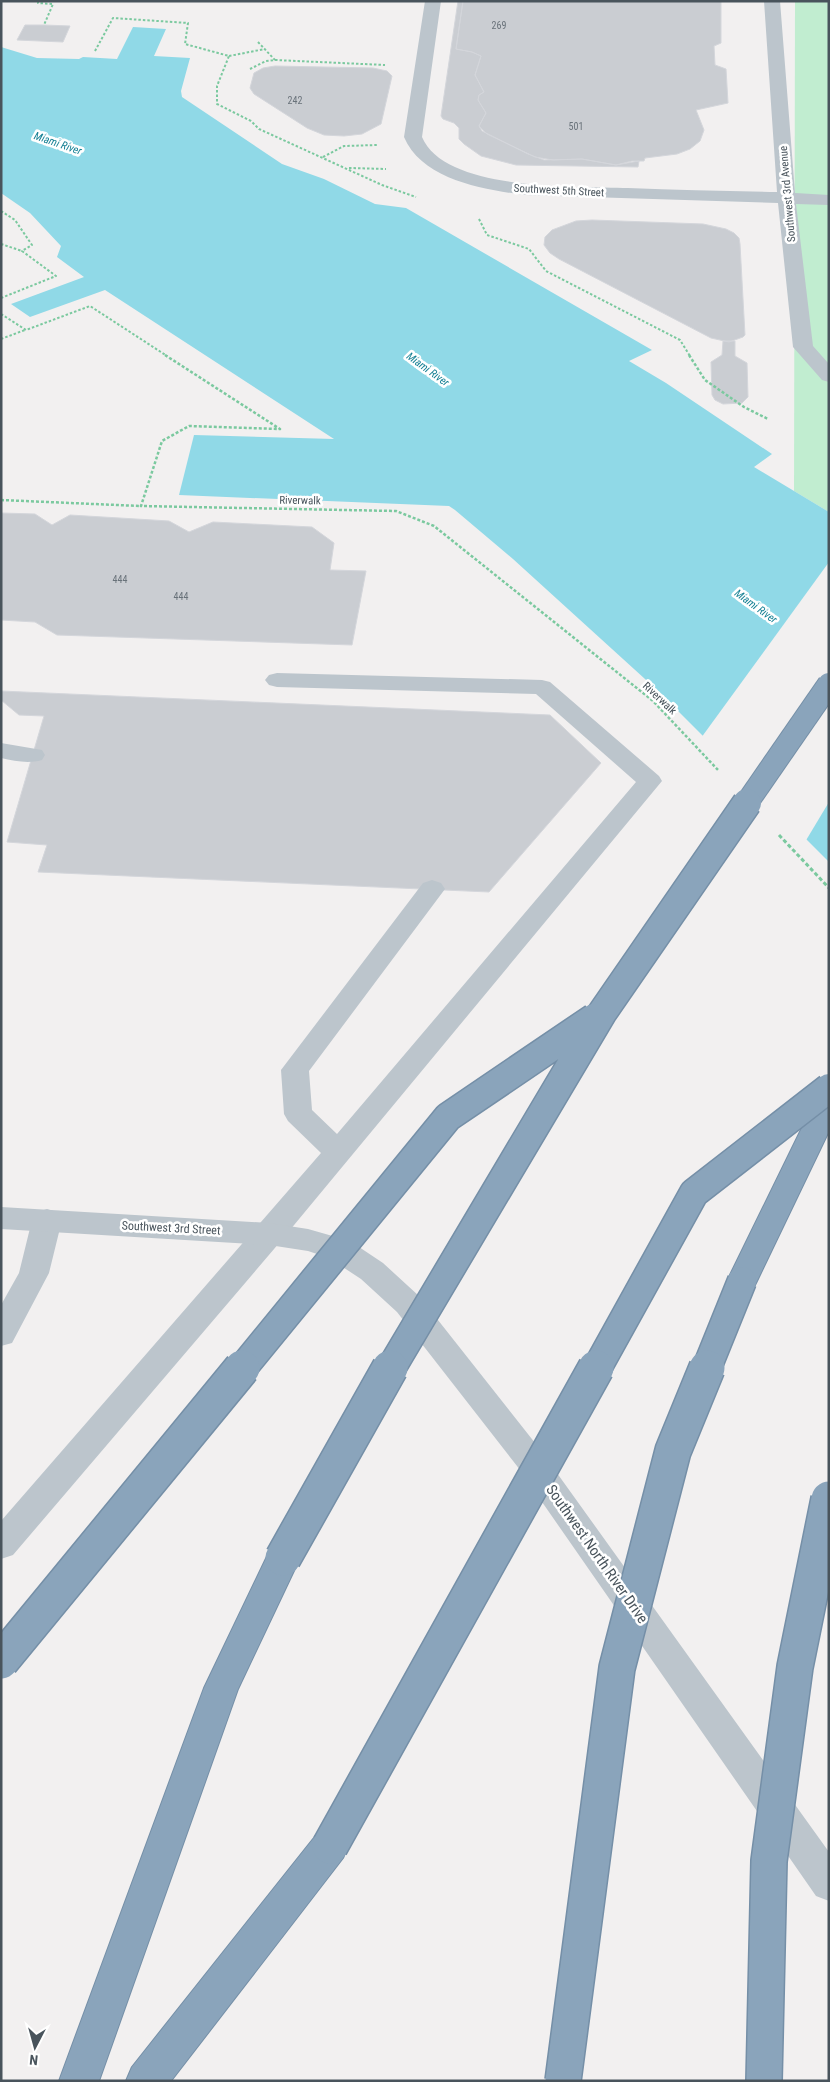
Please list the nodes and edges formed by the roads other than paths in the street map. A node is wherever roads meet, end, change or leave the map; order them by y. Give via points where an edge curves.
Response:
1 (432, 1) edge
2 (772, 1) edge
3 (786, 198) junction
4 (829, 200) edge
5 (829, 376) edge
6 (276, 680) dead end
7 (829, 684) edge
8 (1, 750) edge
9 (33, 755) dead end
10 (432, 889) dead end
11 (602, 1013) junction
12 (829, 1088) edge
13 (829, 1100) edge
14 (338, 1152) junction
15 (1, 1218) edge
16 (47, 1220) junction
17 (269, 1234) junction
18 (338, 1249) joint
19 (1, 1334) edge
20 (829, 1499) edge
21 (1, 1546) edge
22 (1, 1662) edge
23 (829, 1882) edge
24 (79, 2081) edge
25 (146, 2081) edge
26 (563, 2081) edge
27 (764, 2081) edge

1 - 3 street, Southwest 5th Street via 413,129 414,142 434,162 474,180 533,191
2 - 3 street, Southwest 3rd Avenue
3 - 4 street, Southwest 5th Street
3 - 5 street, Southwest 3rd Avenue via 803,347
6 - 14 street via 542,687 650,781
7 - 11 highway, bridge
8 - 9 street
10 - 14 street via 295,1070 298,1114
11 - 22 highway, bridge via 448,1118
11 - 24 highway, bridge via 283,1558 221,1688
12 - 25 highway, bridge via 694,1193 330,1846
13 - 26 highway, bridge via 742,1281 673,1451 617,1668
14 - 17 street
15 - 16 street, Southwest 3rd Street
16 - 17 street, Southwest 3rd Street
16 - 19 street via 34,1273
17 - 18 street, Southwest 3rd Street
17 - 21 street
18 - 23 street, Southwest North River Drive via 372,1271 408,1304 522,1450
20 - 27 highway, bridge via 795,1667 769,1861

